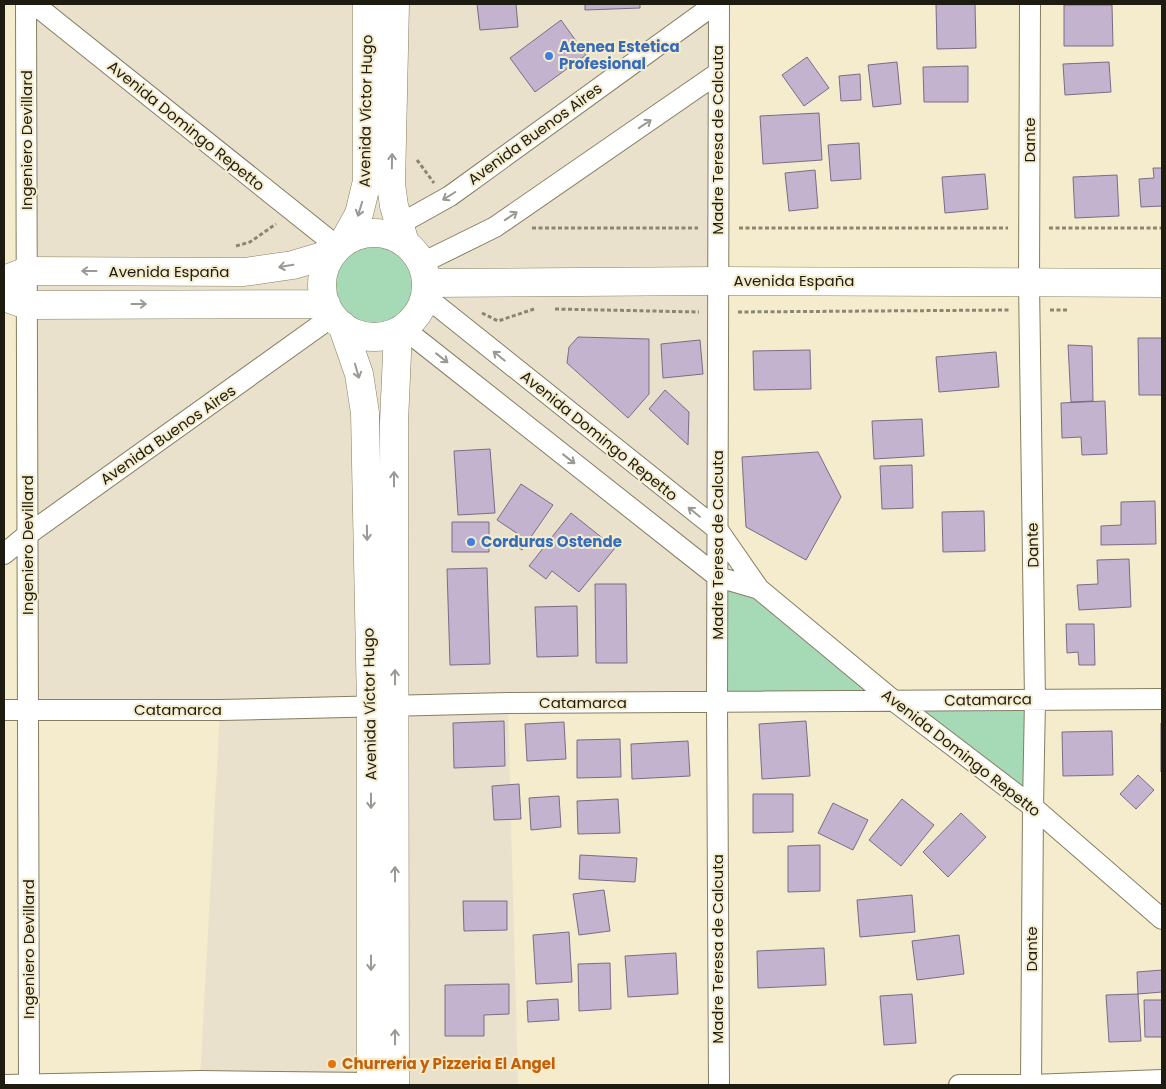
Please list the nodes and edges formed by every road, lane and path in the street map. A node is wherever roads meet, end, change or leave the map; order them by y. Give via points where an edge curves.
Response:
1 (26, 4) edge
2 (34, 4) edge
3 (368, 4) edge
4 (395, 4) edge
5 (717, 4) edge
6 (1030, 4) edge
7 (718, 73) junction
8 (532, 228) dead end
9 (718, 228) junction
10 (1029, 228) junction
11 (1162, 228) edge
12 (402, 233) junction
13 (338, 248) junction
14 (15, 276) edge
15 (425, 281) junction
16 (718, 281) junction
17 (1029, 283) junction
18 (1162, 283) edge
19 (15, 301) edge
20 (474, 309) dead end
21 (544, 309) dead end
22 (554, 309) dead end
23 (1029, 310) junction
24 (1077, 310) dead end
25 (718, 312) junction
26 (333, 315) junction
27 (401, 330) junction
28 (718, 530) junction
29 (28, 535) junction
30 (4, 554) edge
31 (718, 578) junction
32 (759, 588) junction
33 (1162, 699) edge
34 (1035, 700) junction
35 (894, 701) junction
36 (717, 703) junction
37 (383, 706) junction
38 (4, 710) edge
39 (28, 710) junction
40 (1033, 807) junction
41 (1162, 919) edge
42 (1162, 1080) edge
43 (5, 1085) edge
44 (30, 1085) edge
45 (378, 1085) edge
46 (719, 1085) edge
47 (959, 1085) edge
48 (1032, 1085) edge

1 - 14 street, Ingeniero Devillard
2 - 13 street, Avenida Domingo Repetto
3 -> 13 main road, Avenida Víctor Hugo via 367,181 359,214
12 -> 4 main road, Avenida Víctor Hugo via 391,184
5 - 7 street, Madre Teresa de Calcuta
5 -> 12 street, Avenida Buenos Aires
6 - 10 street, Dante
7 - 9 street, Madre Teresa de Calcuta
15 -> 7 street via 495,226
8 - 9 path
9 - 10 path
9 - 16 street, Madre Teresa de Calcuta
10 - 11 path
10 - 17 street, Dante
12 - 13 main road via 394,236 361,234
12 - 15 main road via 415,252
13 -> 14 main road, Avenida España via 293,265 244,272
13 - 26 main road via 326,264 323,277 323,291
14 - 19 street, Ingeniero Devillard
15 - 16 main road, Avenida España
15 - 27 main road via 421,309
28 -> 15 street, Avenida Domingo Repetto
16 - 17 main road, Avenida España
16 - 25 street, Madre Teresa de Calcuta
17 - 18 main road, Avenida España
17 - 23 street, Dante
19 -> 26 main road
19 - 29 street, Ingeniero Devillard
20 - 21 path via 498,321 534,309
22 - 25 path
23 - 24 path
23 - 25 path
23 - 34 street, Dante
25 - 28 street, Madre Teresa de Calcuta
26 - 27 main road via 354,333 369,337
26 - 29 street, Avenida Buenos Aires
26 -> 37 main road, Avenida Víctor Hugo via 359,374 365,413
27 -> 31 street, Avenida Domingo Repetto
37 -> 27 main road, Avenida Víctor Hugo via 394,422
28 - 31 street, Madre Teresa de Calcuta
28 - 32 street, Avenida Domingo Repetto
29 - 30 street, Avenida Buenos Aires
29 - 39 street, Ingeniero Devillard
31 - 32 street, Avenida Domingo Repetto
31 - 36 street, Madre Teresa de Calcuta
32 - 35 street, Avenida Domingo Repetto
33 - 34 street, Catamarca
34 - 35 street, Catamarca
34 - 40 street, Dante
35 - 36 street, Catamarca
35 - 40 street, Avenida Domingo Repetto
36 - 37 street, Catamarca
36 - 46 street, Madre Teresa de Calcuta
37 - 39 street, Catamarca
37 - 45 main road, Avenida Víctor Hugo
38 - 39 street, Catamarca
39 - 44 street, Ingeniero Devillard
40 - 41 street, Avenida Domingo Repetto
40 - 48 street, Dante
42 - 48 street
43 - 44 street
44 - 45 street via 200,1081
47 - 48 street

